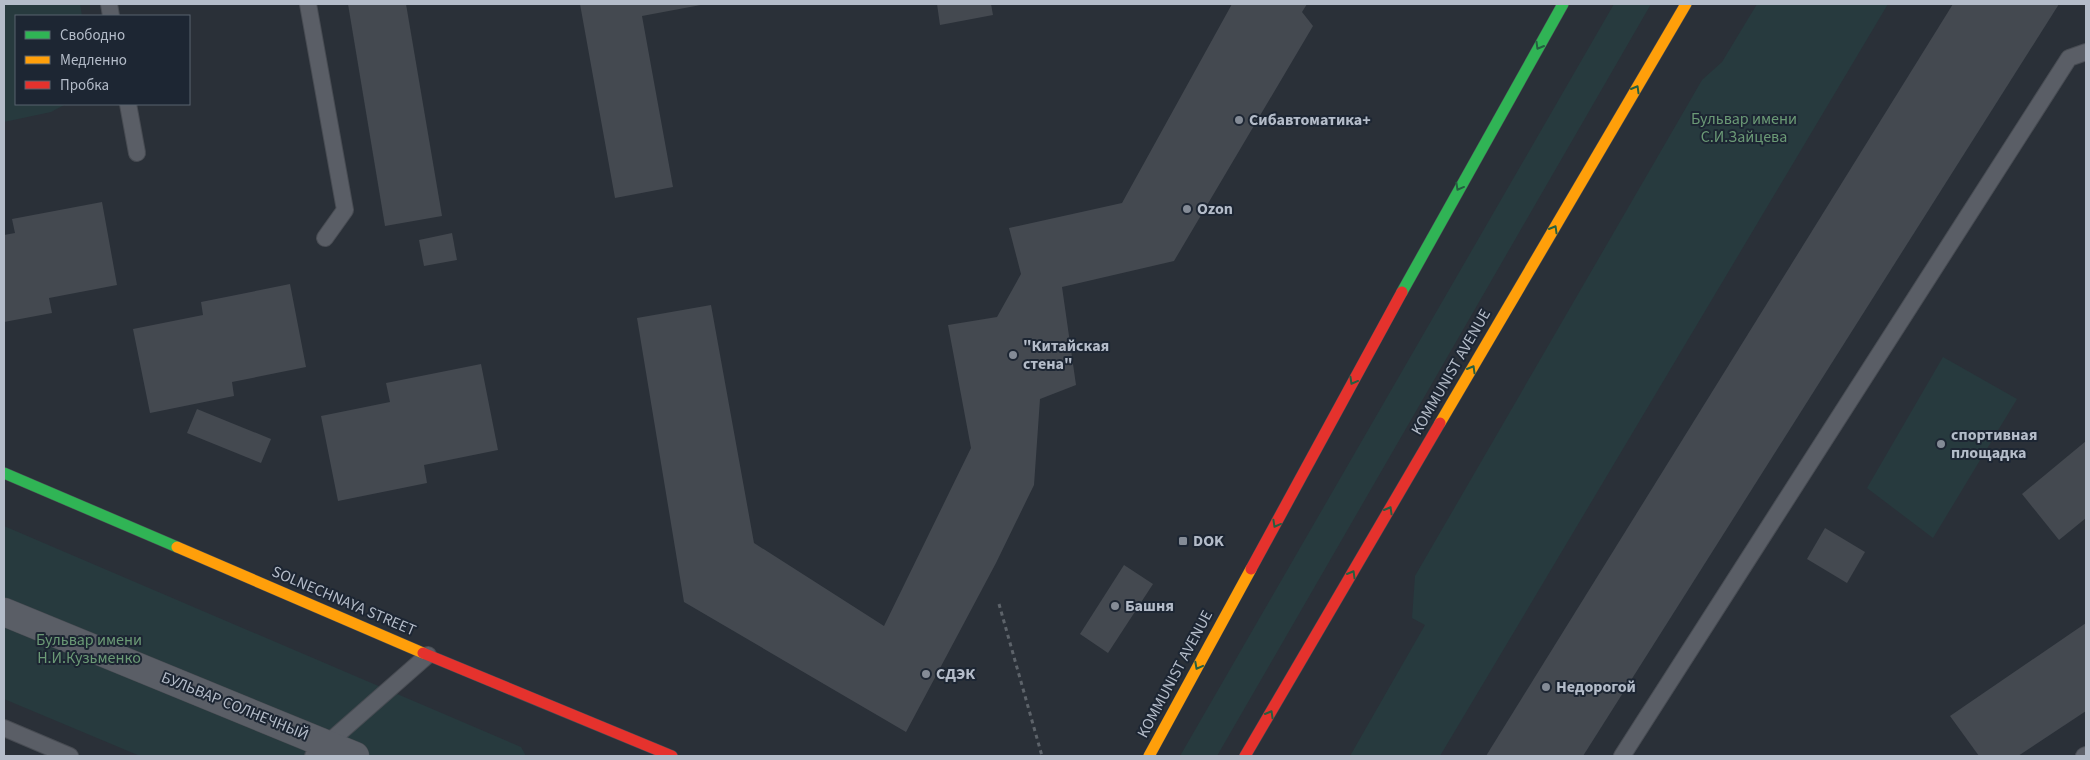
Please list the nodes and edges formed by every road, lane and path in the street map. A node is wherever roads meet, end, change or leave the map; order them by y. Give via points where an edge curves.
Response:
1 (308, 4) edge
2 (1563, 4) edge
3 (1686, 4) edge
4 (2086, 52) edge
5 (128, 105) edge
6 (137, 153) dead end
7 (325, 238) dead end
8 (4, 473) edge
9 (998, 604) dead end
10 (4, 612) edge
11 (428, 655) junction
12 (4, 728) edge
13 (320, 750) edge
14 (70, 756) edge
15 (355, 756) edge
16 (672, 756) edge
17 (1042, 756) edge
18 (1149, 756) edge
19 (1246, 756) edge
20 (1622, 756) edge

1 - 7 lane via 345,210
2 -> 18 main road, KOMMUNIST AVENUE via 1447,208
19 -> 3 main road, KOMMUNIST AVENUE
4 - 20 lane via 2069,58
5 - 6 lane
8 - 11 main road, SOLNECHNAYA STREET
9 - 17 path
10 - 13 street, БУЛЬВАР СОЛНЕЧНЫЙ
11 - 13 lane
11 - 16 main road, SOLNECHNAYA STREET
12 - 14 lane
13 - 15 street, БУЛЬВАР СОЛНЕЧНЫЙ

